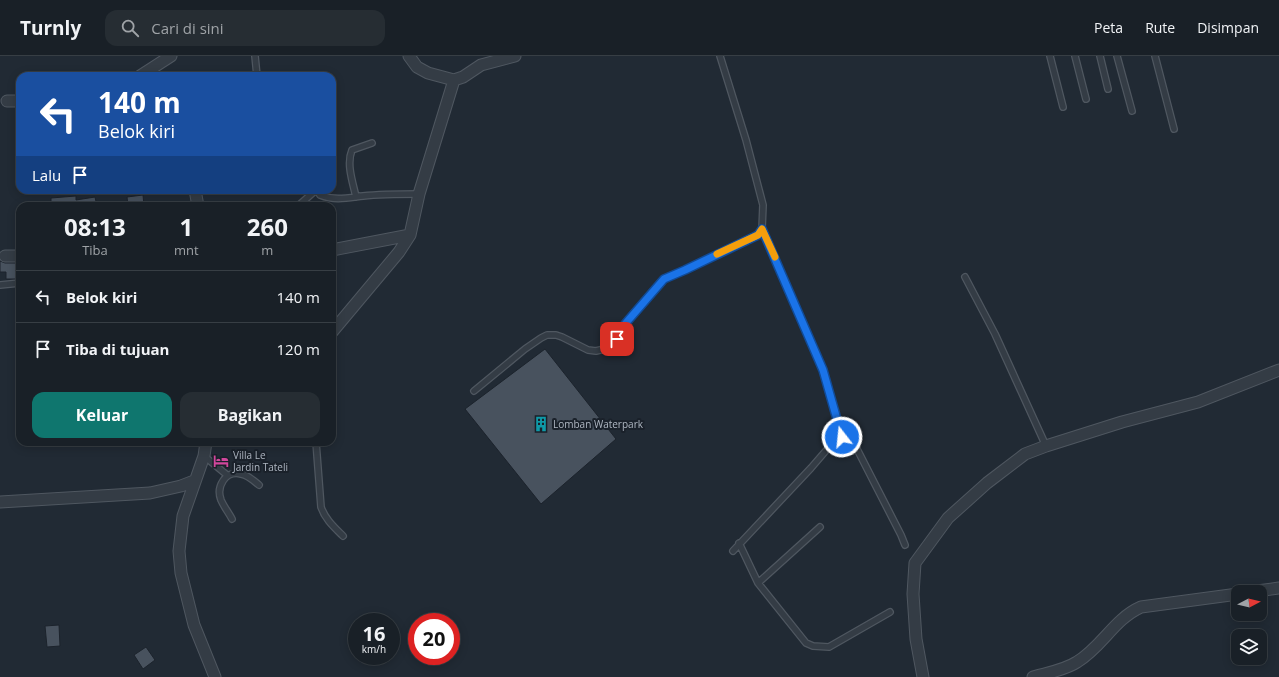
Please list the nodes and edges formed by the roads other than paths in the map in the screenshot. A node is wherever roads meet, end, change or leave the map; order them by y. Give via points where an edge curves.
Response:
1 (171, 56) edge
2 (255, 56) edge
3 (409, 56) edge
4 (515, 56) edge
5 (720, 56) edge
6 (1050, 56) edge
7 (1075, 56) edge
8 (1100, 56) edge
9 (1117, 56) edge
10 (1155, 56) edge
11 (153, 72) edge
12 (257, 72) edge
13 (454, 80) junction
14 (1108, 89) dead end
15 (1086, 99) dead end
16 (7, 101) dead end
17 (16, 101) edge
18 (1063, 107) dead end
19 (1132, 111) dead end
20 (1174, 129) dead end
21 (372, 143) dead end
22 (312, 194) edge
23 (319, 194) edge
24 (419, 194) junction
25 (363, 196) junction
26 (302, 202) edge
27 (762, 229) junction
28 (410, 235) junction
29 (336, 249) edge
30 (5, 256) dead end
31 (16, 256) edge
32 (964, 277) dead end
33 (16, 283) edge
34 (0, 285) edge
35 (336, 327) edge
36 (1279, 370) edge
37 (474, 391) dead end
38 (842, 437) junction
39 (205, 446) edge
40 (316, 446) edge
41 (1046, 446) junction
42 (204, 456) junction
43 (227, 475) junction
44 (194, 481) junction
45 (259, 485) dead end
46 (0, 502) edge
47 (232, 519) dead end
48 (820, 527) dead end
49 (343, 536) dead end
50 (739, 543) junction
51 (905, 545) dead end
52 (733, 551) dead end
53 (758, 583) junction
54 (1279, 588) edge
55 (1267, 590) edge
56 (1231, 595) edge
57 (890, 612) dead end
58 (215, 677) edge
59 (922, 677) edge
60 (1033, 677) edge

1 - 11 street
2 - 12 lane
3 - 13 street via 417,67 428,73
4 - 13 street via 481,65
5 - 27 lane via 763,205
6 - 18 lane
7 - 15 lane
8 - 14 lane
9 - 19 lane
10 - 20 lane
13 - 24 street
16 - 17 street
21 - 25 lane via 352,150 350,155 356,197
22 - 26 lane
23 - 25 lane via 327,198 342,199
24 - 25 lane
24 - 28 street
27 - 37 lane via 758,235 664,279 608,348 588,350 562,337 547,335 525,349
27 - 38 lane via 823,370
28 - 29 street
28 - 35 street via 399,252
30 - 31 street
32 - 41 lane via 995,334
33 - 34 lane
36 - 41 street via 1198,402
38 - 50 lane via 836,439
38 - 51 lane via 847,437 857,449
39 - 42 street
40 - 49 lane via 321,507 324,516
41 - 59 street via 1025,454 987,483 948,518 914,563 916,639
42 - 43 lane
42 - 44 street
43 - 45 lane via 245,475
43 - 47 lane via 220,492 221,500
44 - 46 street via 150,492
44 - 58 street via 180,535 181,573 194,625
48 - 53 lane
50 - 52 lane
50 - 53 lane
53 - 57 lane via 806,643 813,646 829,647
54 - 55 street
56 - 60 street via 1141,607 1117,623 1077,663

